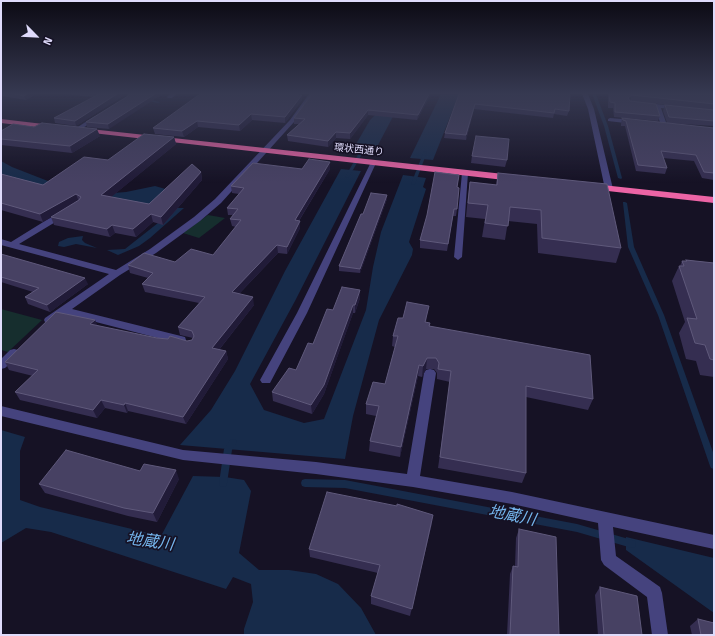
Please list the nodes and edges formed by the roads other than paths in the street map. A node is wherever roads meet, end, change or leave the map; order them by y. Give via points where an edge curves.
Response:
1 (17, 124) edge
2 (80, 124) edge
3 (289, 124) edge
4 (594, 124) edge
5 (656, 125) edge
6 (664, 125) joint
7 (671, 126) edge
8 (69, 129) junction
9 (264, 150) junction
10 (370, 162) junction
11 (465, 173) junction
12 (526, 179) edge
13 (586, 186) edge
14 (609, 188) junction
15 (714, 200) edge
16 (71, 209) edge
17 (5, 244) edge
18 (458, 257) dead end
19 (117, 272) junction
20 (63, 310) junction
21 (42, 327) edge
22 (190, 343) edge
23 (18, 349) edge
24 (1, 365) edge
25 (430, 373) dead end
26 (266, 380) dead end
27 (2, 413) edge
28 (413, 481) junction
29 (605, 518) junction
30 (714, 542) edge
31 (660, 635) edge

1 - 8 highway, 環状西通り
2 - 8 street
3 - 9 street
4 - 14 street
5 - 6 street
6 - 7 street
8 - 9 highway, 環状西通り
9 - 10 highway, 環状西通り
9 - 19 street via 218,201 197,219 153,251
10 - 11 highway, 環状西通り
10 - 26 street via 302,313
11 - 12 highway, 環状西通り
11 - 18 street
13 - 14 highway
14 - 15 highway
16 - 17 street
17 - 19 street via 88,267
19 - 20 street
20 - 21 street
20 - 22 street
23 - 24 street
25 - 28 street
27 - 28 street via 183,455
28 - 29 street via 512,498
29 - 30 street
29 - 31 street via 609,560 654,593

